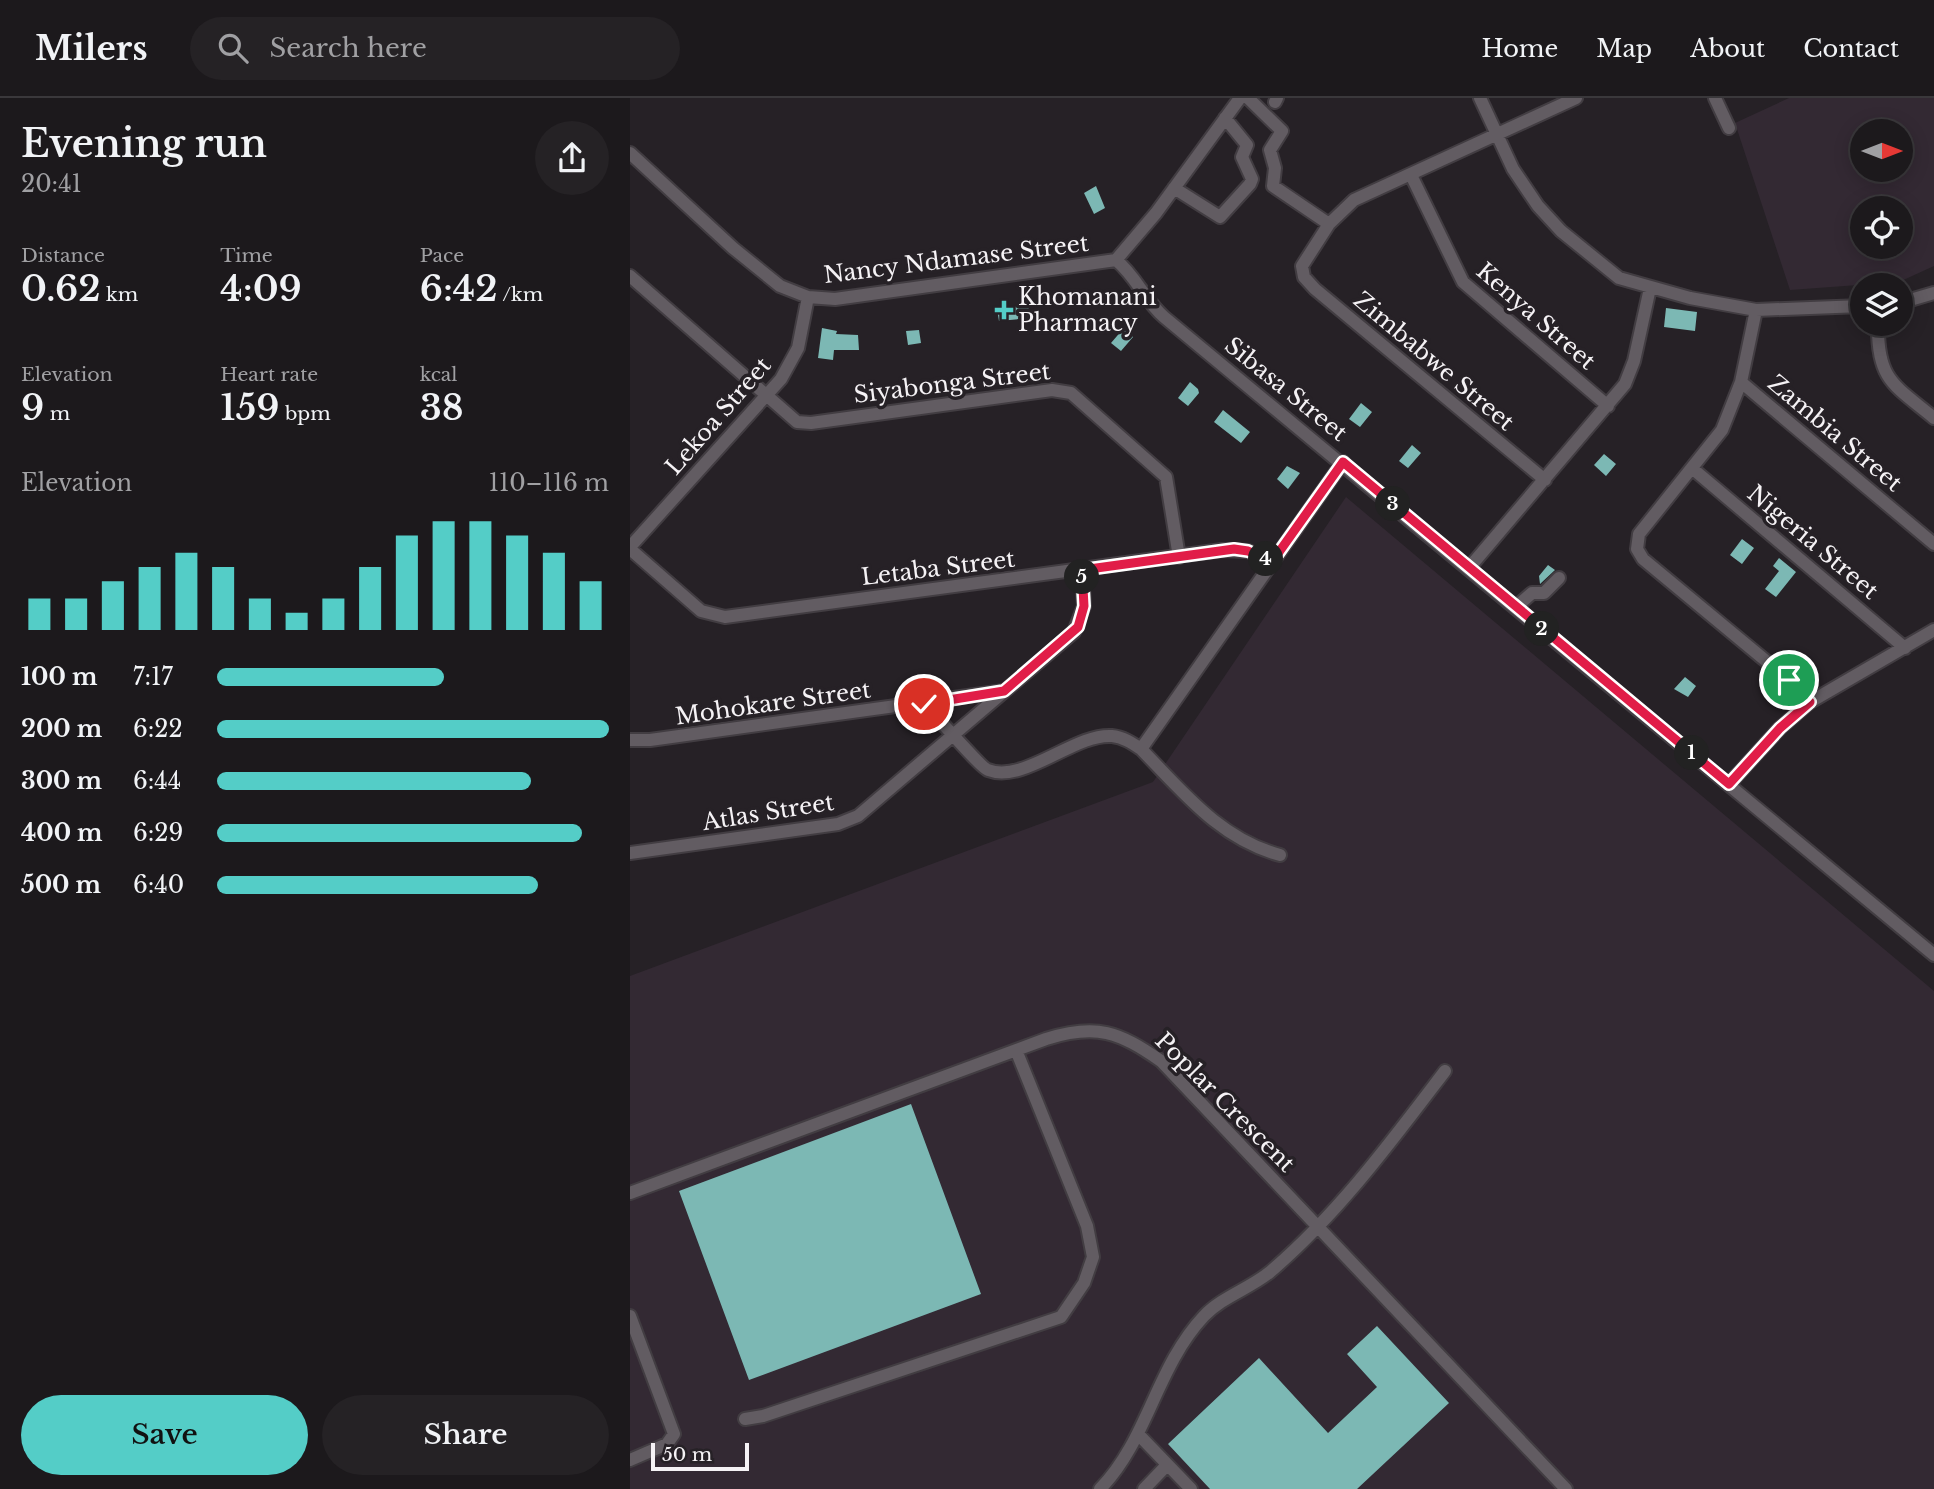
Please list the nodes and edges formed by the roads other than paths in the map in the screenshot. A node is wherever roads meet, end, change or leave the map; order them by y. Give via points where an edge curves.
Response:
1 (1240, 98) edge
2 (1248, 98) edge
3 (1480, 98) edge
4 (1576, 98) edge
5 (1715, 98) edge
6 (1225, 118) junction
7 (1729, 128) dead end
8 (1496, 134) junction
9 (630, 153) edge
10 (1411, 175) junction
11 (1174, 188) junction
12 (1329, 224) junction
13 (1116, 260) junction
14 (632, 281) edge
15 (1650, 288) junction
16 (1934, 293) edge
17 (808, 298) junction
18 (1913, 299) edge
19 (1850, 306) edge
20 (1756, 310) junction
21 (1878, 336) edge
22 (1741, 382) junction
23 (765, 396) junction
24 (1608, 406) junction
25 (1934, 418) edge
26 (1343, 462) junction
27 (1693, 469) junction
28 (1545, 480) junction
29 (1934, 544) edge
30 (630, 548) edge
31 (1179, 557) junction
32 (1272, 562) junction
33 (1469, 568) junction
34 (1082, 570) junction
35 (1559, 578) dead end
36 (1516, 607) junction
37 (1934, 630) edge
38 (1905, 648) junction
39 (1004, 691) junction
40 (1810, 702) junction
41 (924, 704) junction
42 (956, 735) junction
43 (630, 740) edge
44 (1141, 749) junction
45 (1729, 784) junction
46 (630, 853) edge
47 (1280, 855) dead end
48 (1934, 955) edge
49 (1016, 1050) junction
50 (1445, 1071) dead end
51 (630, 1193) edge
52 (1318, 1226) junction
53 (630, 1316) edge
54 (745, 1419) dead end
55 (1138, 1434) junction
56 (630, 1460) edge
57 (1167, 1465) junction
58 (1100, 1489) edge
59 (1144, 1489) edge
60 (1191, 1489) edge
61 (1566, 1489) edge

1 - 6 street, Nancy Ndamase Street
2 - 12 street via 1282,131 1270,150 1273,186
3 - 8 street
4 - 8 street
5 - 7 street
6 - 11 street, Nancy Ndamase Street
6 - 11 street via 1247,145 1242,157 1250,184 1220,217
8 - 10 street
8 - 15 street via 1546,217 1619,278
9 - 17 street via 733,248 780,286
10 - 12 street via 1354,200
10 - 24 street, Kenya Street via 1463,282
11 - 13 street, Nancy Ndamase Street
12 - 28 street, Zimbabwe Street via 1308,253 1302,271 1315,289
13 - 17 street, Nancy Ndamase Street via 835,299
13 - 26 street, Sibasa Street via 1157,312
14 - 23 street, Siyabonga Street
15 - 20 street
15 - 24 street via 1634,362
16 - 18 street
17 - 23 street, Lekoa Street via 792,363
19 - 20 street
20 - 22 street
21 - 25 street via 1884,373
22 - 27 street via 1722,430
22 - 29 street, Zambia Street
23 - 30 street, Lekoa Street
23 - 31 street, Siyabonga Street via 793,421 811,423 1066,391 1166,477
24 - 28 street
26 - 32 street
26 - 33 street, Sibasa Street
27 - 38 street, Nigeria Street
27 - 40 street via 1639,534 1639,555
28 - 33 street
30 - 34 street, Letaba Street via 701,611 725,617
31 - 32 street, Letaba Street via 1234,549
31 - 34 street, Letaba Street
32 - 44 street
33 - 36 street, Sibasa Street
34 - 39 street, Atlas Street via 1084,606 1078,627
35 - 36 street via 1544,593 1532,593
36 - 45 street, Sibasa Street
37 - 38 street
38 - 40 street
39 - 41 street, Mohokare Street
39 - 42 street, Atlas Street
40 - 45 street
41 - 42 street
41 - 43 street, Mohokare Street
42 - 44 street via 979,765 1000,772 1101,737 1121,738
42 - 46 street, Atlas Street via 852,820
44 - 47 street via 1224,831
45 - 48 street, Sibasa Street
49 - 51 street, Poplar Crescent
49 - 52 street, Poplar Crescent via 1075,1030 1114,1033 1135,1043 1161,1062
49 - 54 street via 1087,1226 1093,1257 1084,1283 1061,1317
50 - 52 street via 1366,1174
52 - 55 street via 1269,1272 1203,1317 1171,1362
52 - 61 street, Poplar Crescent
53 - 56 street via 674,1434 667,1444
55 - 57 street
55 - 58 street via 1125,1461
57 - 59 street
57 - 60 street

